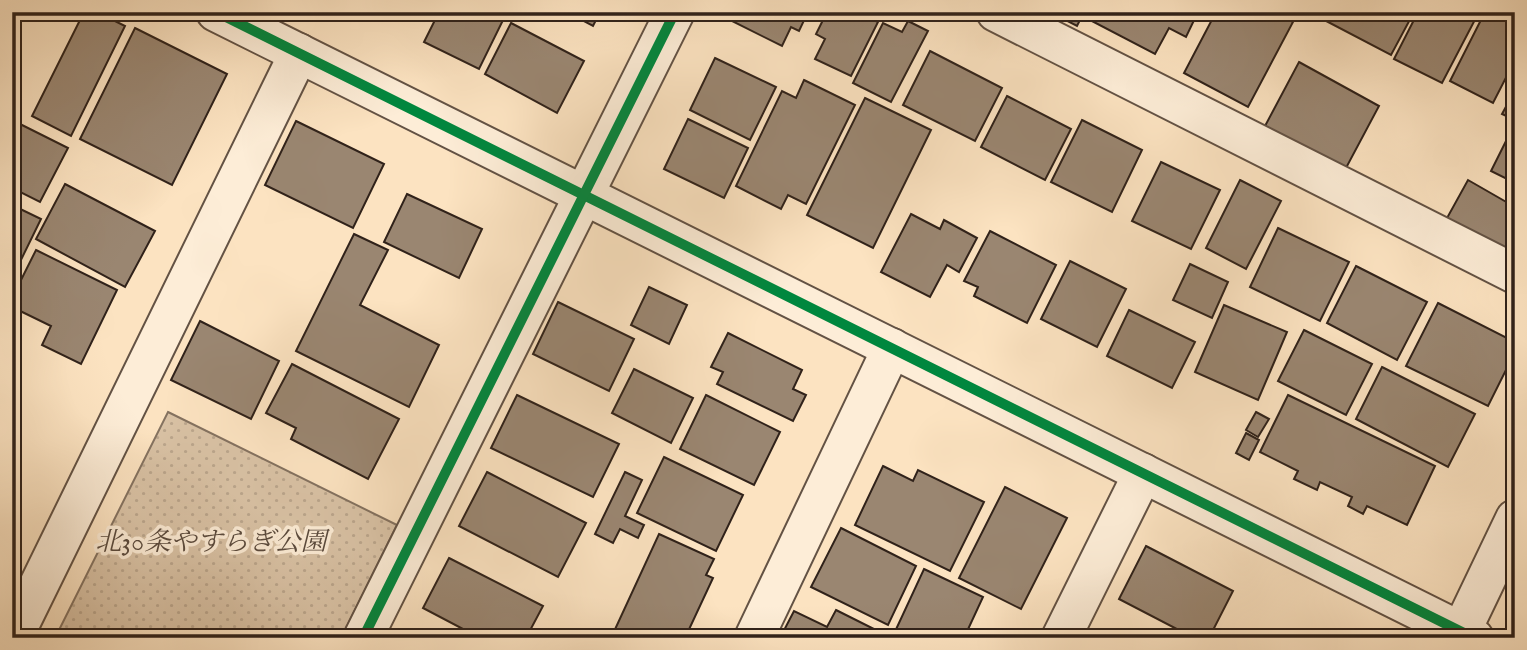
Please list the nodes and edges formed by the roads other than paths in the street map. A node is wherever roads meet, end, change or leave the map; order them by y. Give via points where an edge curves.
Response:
1 (216, 12) edge
2 (675, 12) edge
3 (996, 12) edge
4 (299, 53) junction
5 (585, 195) junction
6 (1515, 274) edge
7 (891, 348) junction
8 (1143, 473) junction
9 (1515, 519) edge
10 (1464, 636) edge
11 (13, 638) edge
12 (363, 638) edge
13 (754, 638) edge
14 (1061, 638) edge

1 - 4 street
2 - 5 street
3 - 6 street
4 - 5 street
4 - 11 street
5 - 7 street
5 - 12 street
7 - 8 street
7 - 13 street
8 - 10 street
8 - 14 street
9 - 10 street

